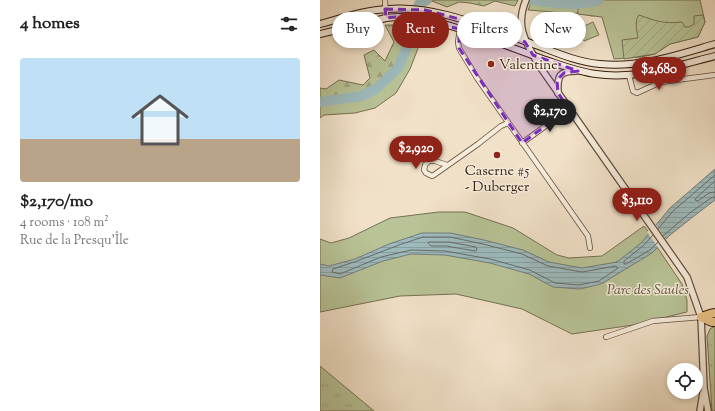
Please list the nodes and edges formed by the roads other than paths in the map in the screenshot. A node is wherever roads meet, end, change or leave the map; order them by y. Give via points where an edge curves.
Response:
1 (385, 0) edge
2 (526, 0) edge
3 (385, 9) junction
4 (386, 18) junction
5 (320, 24) edge
6 (457, 28) edge
7 (320, 34) edge
8 (525, 42) junction
9 (715, 44) edge
10 (459, 48) edge
11 (513, 48) edge
12 (533, 55) junction
13 (715, 56) edge
14 (578, 71) junction
15 (629, 75) junction
16 (715, 75) edge
17 (558, 93) junction
18 (569, 109) junction
19 (508, 122) junction
20 (522, 143) junction
21 (448, 165) junction
22 (590, 248) dead end
23 (715, 313) edge
24 (701, 317) junction
25 (715, 322) edge
26 (606, 337) dead end
27 (704, 388) junction
28 (700, 411) edge
29 (708, 411) edge

1 - 3 street
2 - 8 street via 522,13
3 - 4 street
3 - 5 main road
3 - 8 main road via 428,11 467,21
4 - 6 main road via 405,16
4 - 7 main road
8 - 9 main road via 579,61 609,65 645,63
8 - 12 street
10 - 19 street
11 - 12 main road
12 - 14 main road
12 - 17 street
13 - 15 main road
14 - 15 main road via 607,76
14 - 17 street via 568,71 560,75 557,80
15 - 16 street via 631,89 637,93 661,82
17 - 18 street
18 - 20 street
18 - 24 street via 687,276
19 - 20 street
19 - 21 street
20 - 22 street via 588,236
21 - 21 street via 429,161 424,170 432,176
23 - 24 highway
24 - 25 highway
24 - 26 street via 653,321
24 - 27 street
27 - 28 street
27 - 29 street

